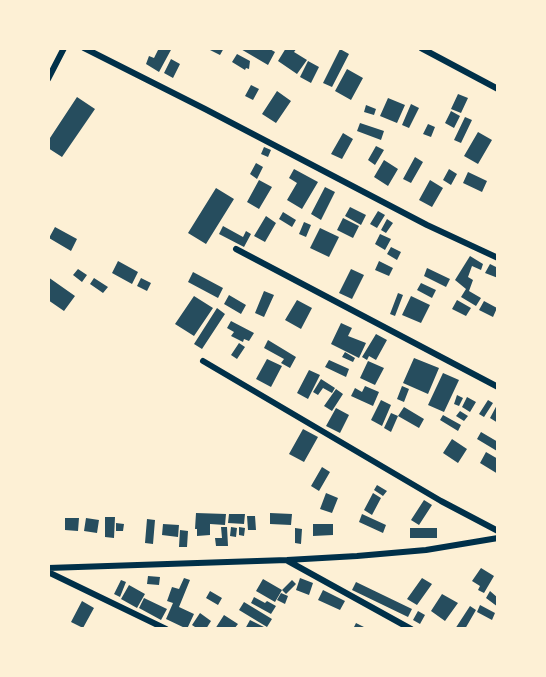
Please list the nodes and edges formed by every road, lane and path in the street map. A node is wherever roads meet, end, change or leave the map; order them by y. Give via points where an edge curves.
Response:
1 (64, 48) edge
2 (84, 48) edge
3 (421, 48) edge
4 (48, 78) edge
5 (498, 89) edge
6 (236, 249) dead end
7 (498, 258) edge
8 (203, 361) dead end
9 (498, 387) edge
10 (498, 531) edge
11 (498, 537) edge
12 (287, 560) junction
13 (48, 570) edge
14 (166, 629) edge
15 (411, 629) edge

1 - 4 street
2 - 7 street
3 - 5 street
6 - 9 street
8 - 10 street
11 - 12 street via 426,550
12 - 13 street
12 - 15 street
13 - 14 street

